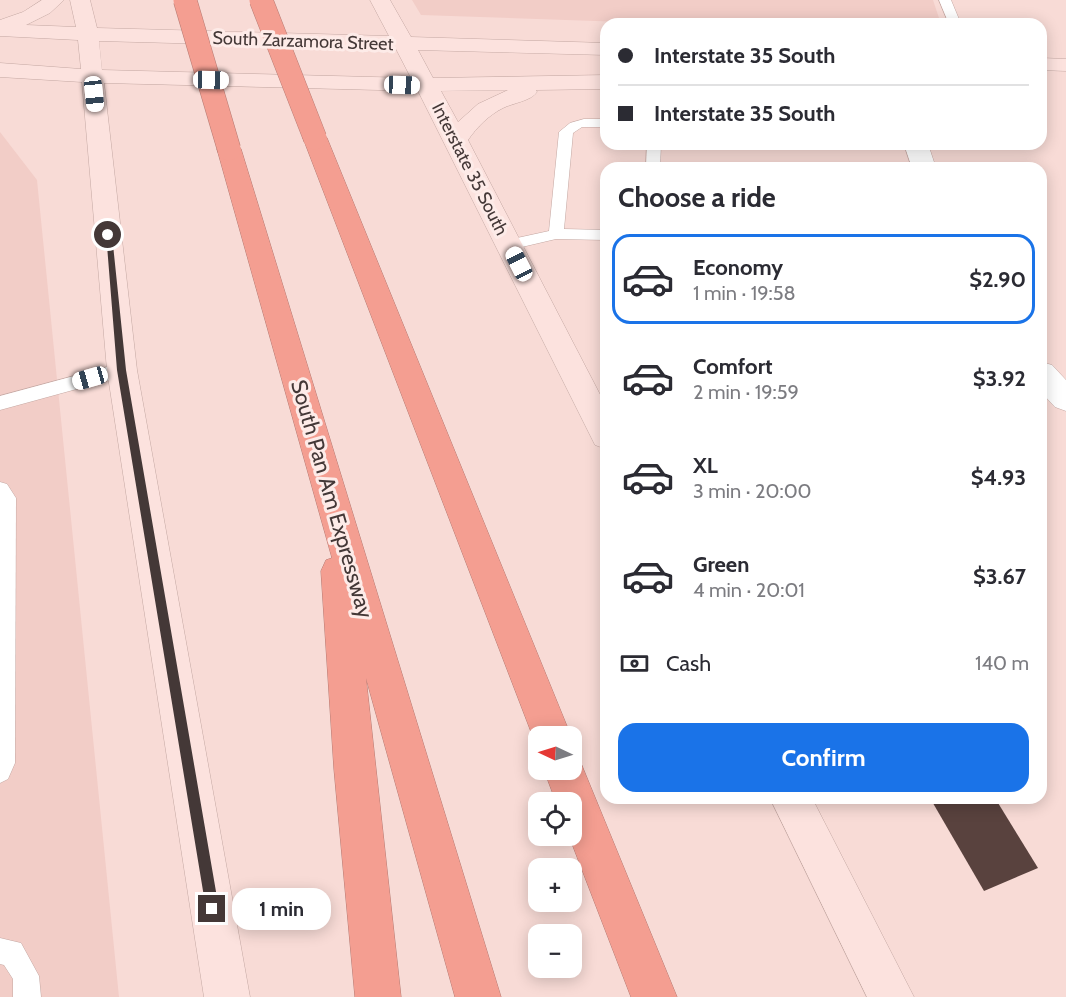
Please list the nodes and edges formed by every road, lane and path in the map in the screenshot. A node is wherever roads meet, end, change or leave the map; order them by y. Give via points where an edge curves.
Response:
1 (54, 0) edge
2 (80, 0) edge
3 (185, 0) edge
4 (261, 0) edge
5 (380, 0) edge
6 (945, 0) edge
7 (952, 18) edge
8 (0, 28) edge
9 (88, 34) junction
10 (404, 45) junction
11 (600, 49) edge
12 (1047, 64) edge
13 (1066, 65) edge
14 (0, 70) edge
15 (92, 76) junction
16 (600, 82) edge
17 (554, 84) junction
18 (425, 85) junction
19 (600, 123) edge
20 (456, 140) junction
21 (556, 234) junction
22 (600, 235) edge
23 (509, 245) junction
24 (122, 370) junction
25 (1047, 379) edge
26 (1066, 399) edge
27 (0, 403) edge
28 (600, 424) edge
29 (0, 490) edge
30 (333, 503) junction
31 (547, 726) edge
32 (0, 771) edge
33 (568, 780) edge
34 (793, 804) edge
35 (0, 951) edge
36 (27, 997) edge
37 (227, 997) edge
38 (378, 997) edge
39 (478, 997) edge
40 (654, 997) edge
41 (891, 997) edge

1 - 8 main road via 25,20
2 - 9 main road
3 - 30 highway, South Pan Am Expressway, bridge
4 - 31 highway, bridge
5 - 10 main road, Interstate 35 South
6 - 7 lane
8 - 9 main road, South Zarzamora Street
9 - 10 main road, South Zarzamora Street
9 - 15 main road
10 - 11 main road, South Zarzamora Street
10 - 18 main road, Interstate 35 South
12 - 13 main road
14 - 15 main road, South Zarzamora Street
15 - 18 main road, South Zarzamora Street
15 - 24 main road
16 - 17 main road, South Zarzamora Street
17 - 18 main road, South Zarzamora Street
17 - 20 main road via 500,99 471,118
18 - 20 main road, Interstate 35 South
19 - 21 lane via 579,123 566,132
20 - 23 main road, Interstate 35 South
21 - 22 lane
21 - 23 lane
23 - 28 main road, Interstate 35 South
24 - 27 lane
24 - 37 main road
25 - 26 street
29 - 32 lane via 6,498 6,510
30 - 38 highway via 354,769
30 - 39 highway, South Pan Am Expressway
33 - 40 highway
34 - 41 main road
35 - 36 lane via 12,952 26,976

